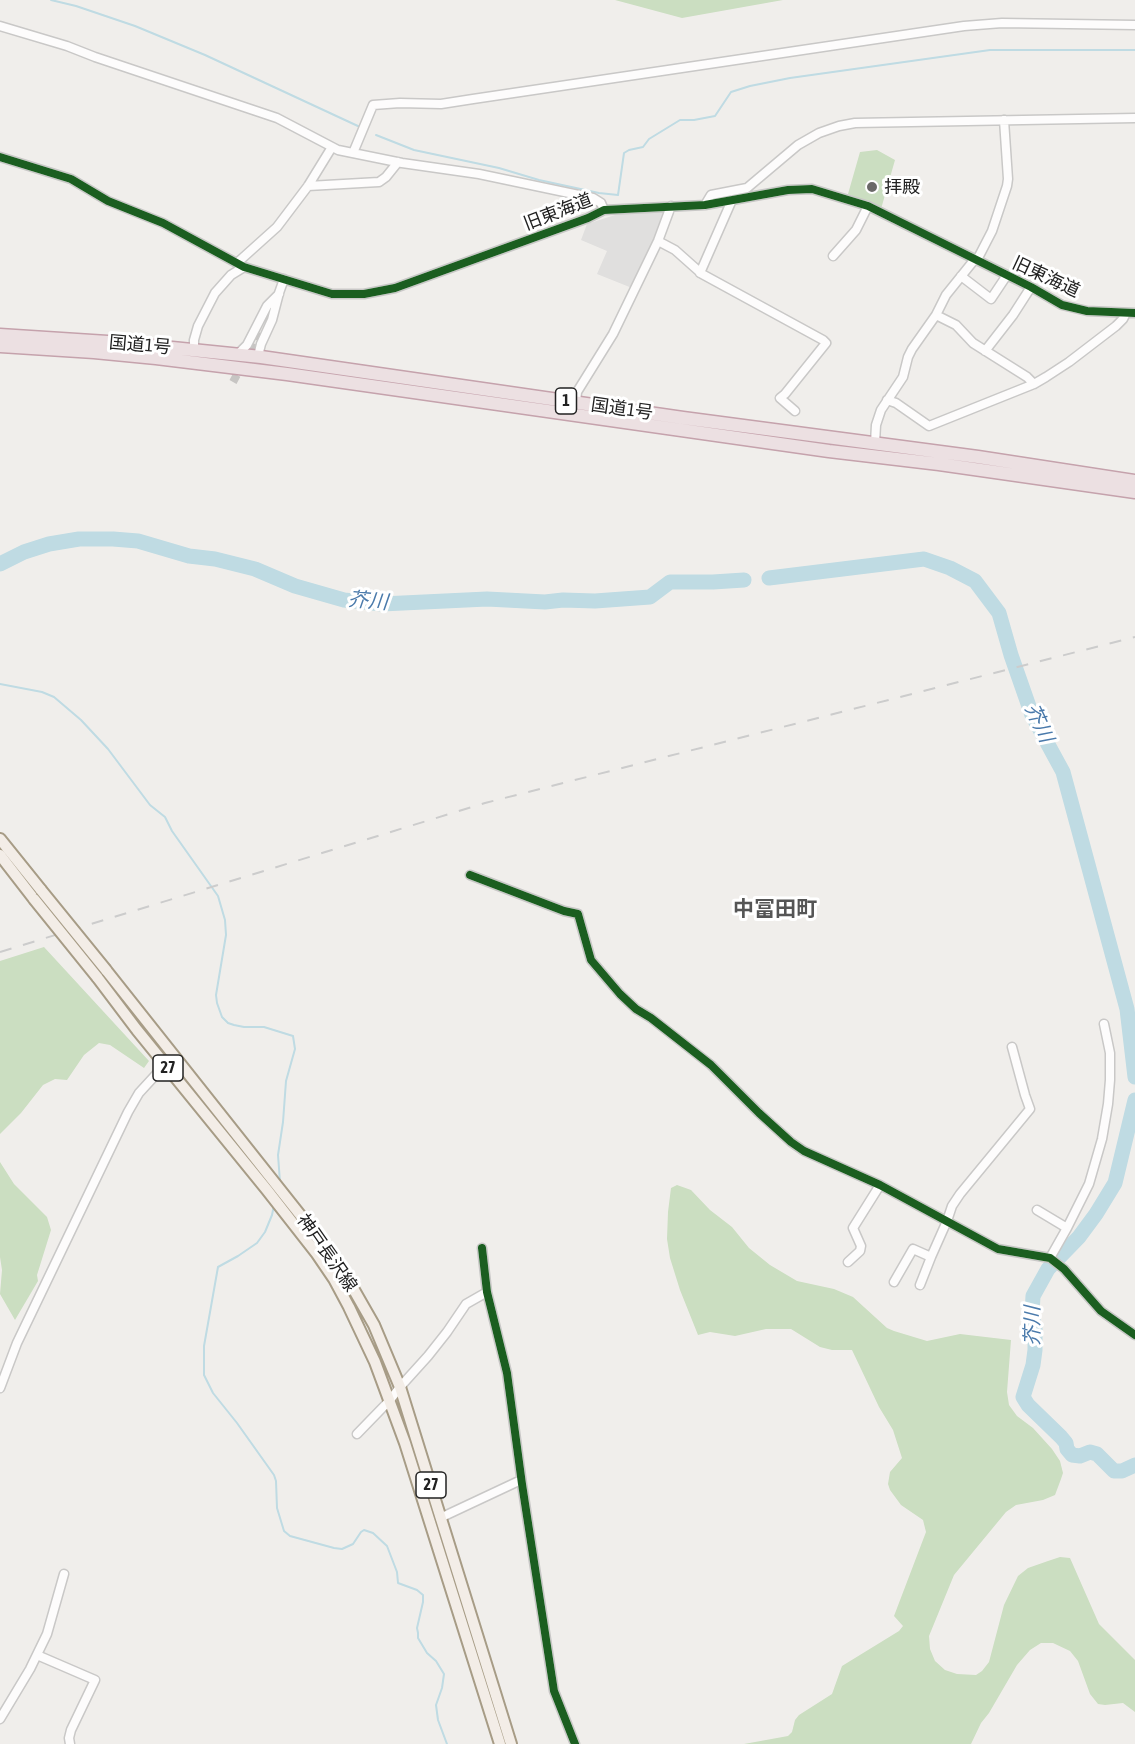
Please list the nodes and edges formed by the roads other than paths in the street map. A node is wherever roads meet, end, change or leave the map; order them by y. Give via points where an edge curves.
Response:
1 (1135, 25) edge
2 (0, 26) edge
3 (1135, 118) edge
4 (1005, 120) junction
5 (332, 147) junction
6 (353, 153) junction
7 (0, 157) edge
8 (398, 162) junction
9 (309, 186) junction
10 (732, 200) junction
11 (705, 205) junction
12 (671, 206) junction
13 (868, 206) junction
14 (604, 210) junction
15 (658, 241) junction
16 (833, 256) dead end
17 (976, 260) junction
18 (241, 265) junction
19 (700, 273) junction
20 (1007, 275) junction
21 (961, 276) junction
22 (284, 279) junction
23 (1031, 287) junction
24 (279, 293) junction
25 (1130, 313) edge
26 (936, 315) junction
27 (260, 332) tunnel mouth
28 (0, 335) edge
29 (0, 346) edge
30 (194, 350) junction
31 (985, 351) junction
32 (238, 354) junction
33 (261, 357) junction
34 (1034, 384) junction
35 (887, 400) junction
36 (576, 403) junction
37 (795, 411) dead end
38 (875, 443) junction
39 (1135, 481) edge
40 (1135, 492) edge
41 (0, 839) edge
42 (0, 855) edge
43 (470, 875) dead end
44 (37, 894) junction
45 (101, 974) junction
46 (1104, 1024) dead end
47 (1012, 1047) dead end
48 (173, 1056) junction
49 (164, 1064) junction
50 (880, 1185) junction
51 (1037, 1210) dead end
52 (947, 1221) junction
53 (1067, 1228) junction
54 (482, 1248) dead end
55 (931, 1257) junction
56 (1054, 1260) junction
57 (848, 1262) dead end
58 (894, 1282) dead end
59 (920, 1285) dead end
60 (488, 1292) junction
61 (1135, 1335) edge
62 (400, 1387) junction
63 (0, 1388) edge
64 (390, 1400) junction
65 (357, 1434) dead end
66 (521, 1480) junction
67 (440, 1518) junction
68 (64, 1574) dead end
69 (37, 1656) junction
70 (0, 1719) edge
71 (70, 1744) edge
72 (500, 1744) edge
73 (511, 1744) edge
74 (575, 1744) edge

1 - 6 street via 964,26 441,104 374,105
2 - 5 street via 277,118
3 - 4 street
4 - 11 street via 839,126 798,145 747,188 711,195
4 - 17 street via 1007,186 998,218
5 - 6 street
5 - 9 street
6 - 8 street
7 - 18 street, 旧東海道 via 71,179
8 - 9 street via 379,182
8 - 14 street via 593,198
9 - 18 street
10 - 11 street, 旧東海道
10 - 13 street, 旧東海道 via 812,189
10 - 19 street
11 - 12 street, 旧東海道
12 - 14 street, 旧東海道
12 - 15 street
13 - 16 street via 851,236
13 - 17 street, 旧東海道
14 - 22 street, 旧東海道 via 383,291 332,294
15 - 19 street via 675,250
15 - 36 street via 613,334 577,392
17 - 20 street, 旧東海道
17 - 21 street
18 - 22 street, 旧東海道
18 - 30 street via 215,293 198,326
19 - 37 street via 826,343 780,398
20 - 21 street via 991,299
20 - 23 street, 旧東海道
21 - 26 street
22 - 24 street
23 - 25 street, 旧東海道 via 1062,305 1087,311
23 - 31 street
24 - 27 street
24 - 32 street
24 - 33 street via 259,352
25 - 34 street via 1081,353
26 - 31 street via 956,324
26 - 35 street via 912,349 903,377
28 - 30 highway, 国道1号 / 1
29 - 40 highway, 国道1号 / 1 via 104,353 287,374
30 - 32 highway, 国道1号 / 1
31 - 34 street
32 - 33 highway, 国道1号 / 1
33 - 36 highway, 国道1号 / 1
34 - 35 street via 929,426
35 - 38 street via 876,425
36 - 38 highway, 国道1号 / 1
38 - 39 highway, 国道1号 / 1
41 - 44 main road, 神戸長沢線 / 27
42 - 44 main road, 神戸長沢線 / 27
43 - 50 street via 578,914 591,960 636,1009 711,1065 791,1142
44 - 45 main road, 神戸長沢線 / 27, bridge
45 - 48 main road, 神戸長沢線 / 27
45 - 49 main road, 神戸長沢線 / 27
46 - 53 street via 1110,1053 1108,1104 1095,1166
47 - 52 street via 1030,1109 960,1194
48 - 49 street
48 - 62 main road, 神戸長沢線 / 27 via 320,1240 374,1325
49 - 63 street via 128,1112 17,1343
49 - 64 main road, 神戸長沢線 / 27 via 334,1279 363,1333
50 - 52 street
50 - 57 street via 853,1228 861,1246
51 - 53 street
52 - 55 street
52 - 56 street via 998,1249
53 - 56 street
54 - 60 street
55 - 58 street via 913,1249
55 - 59 street
56 - 61 street via 1101,1311
60 - 62 street via 466,1304
60 - 66 street via 507,1373
62 - 64 street
62 - 67 main road, 神戸長沢線 / 27
64 - 65 street
64 - 72 main road, 神戸長沢線 / 27
66 - 67 street
66 - 74 street via 554,1690
67 - 73 main road, 神戸長沢線 / 27
68 - 69 street
69 - 70 street
69 - 71 street via 95,1680 71,1730

